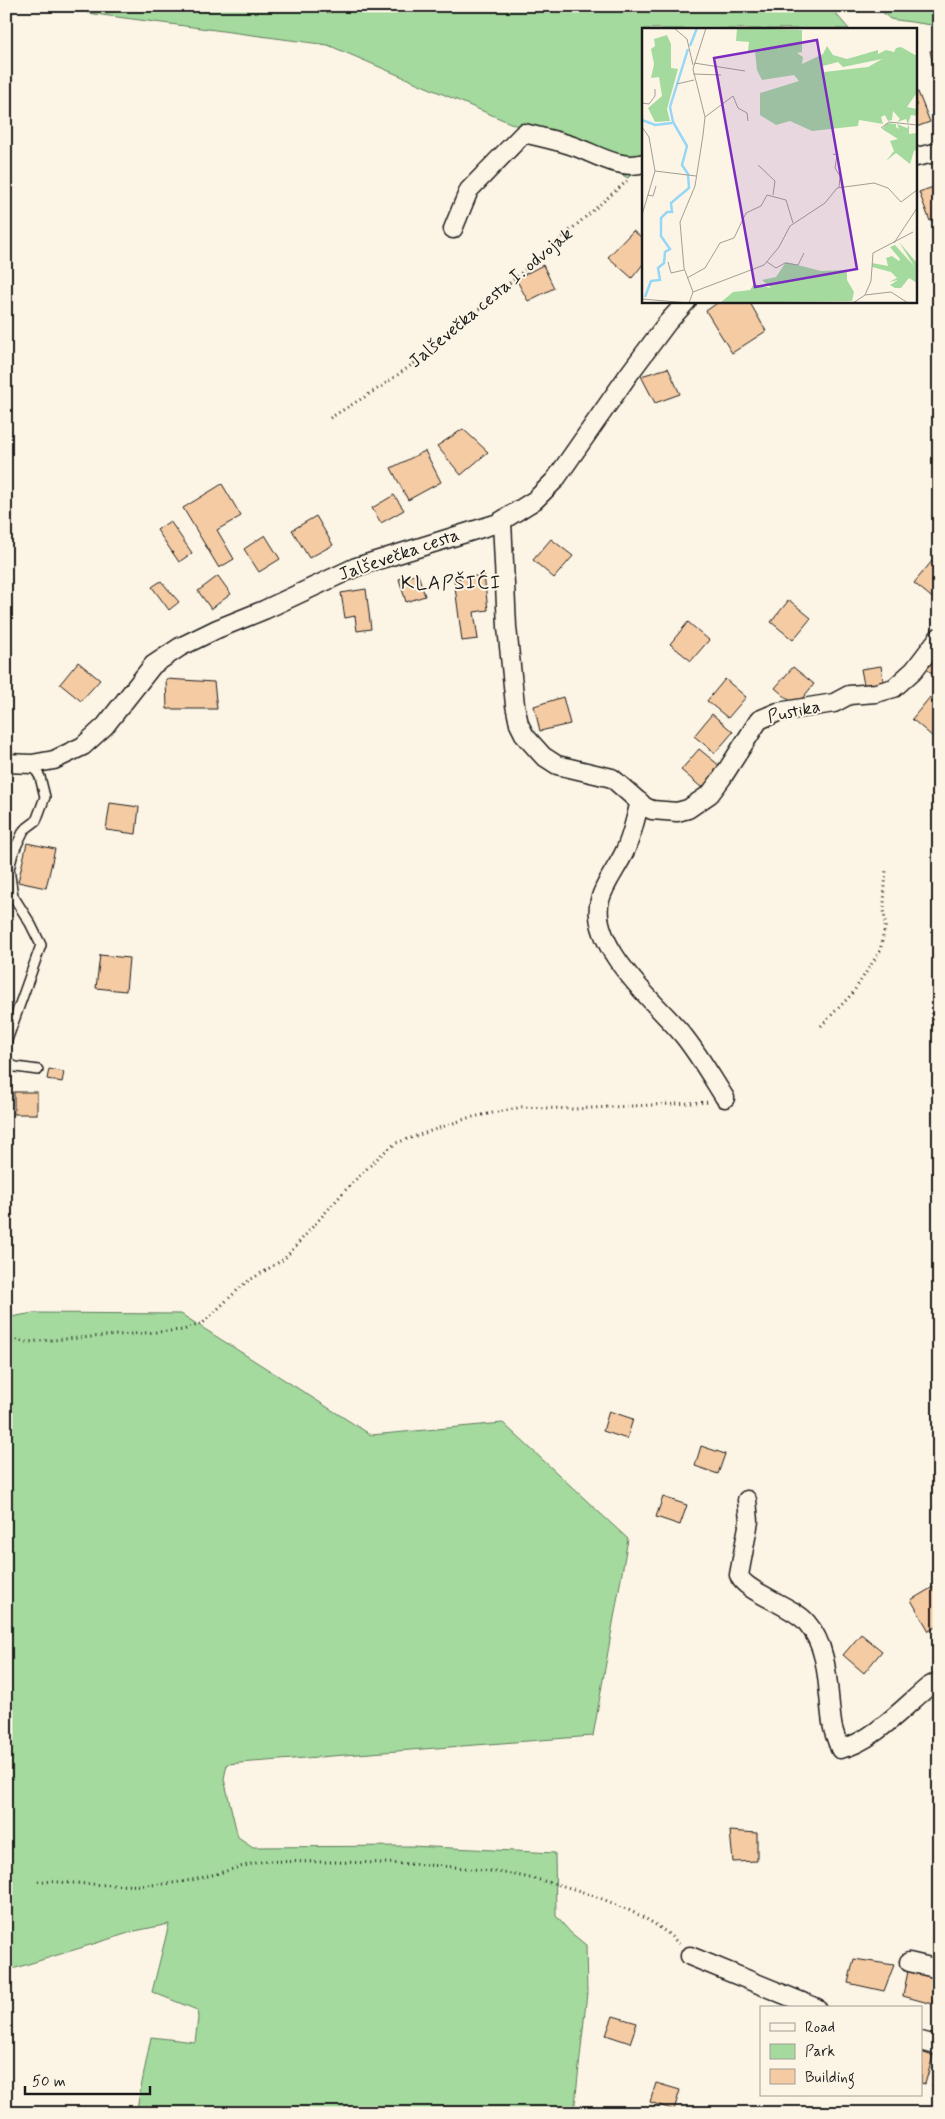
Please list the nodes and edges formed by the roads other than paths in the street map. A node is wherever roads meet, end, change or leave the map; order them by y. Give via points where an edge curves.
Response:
1 (939, 152) edge
2 (918, 157) edge
3 (642, 164) edge
4 (452, 230) dead end
5 (686, 302) edge
6 (502, 521) junction
7 (939, 637) edge
8 (6, 763) edge
9 (32, 764) junction
10 (640, 802) junction
11 (6, 1043) edge
12 (6, 1063) edge
13 (38, 1070) dead end
14 (725, 1098) road end
15 (747, 1500) dead end
16 (939, 1682) edge
17 (690, 1956) road end
18 (908, 1962) dead end
19 (939, 1969) edge
20 (812, 2006) edge
21 (922, 2041) edge
22 (939, 2046) edge

1 - 2 street
3 - 4 street via 633,167 621,164 524,133 469,190
5 - 6 street, Jalševečka cesta via 645,352 555,480 535,500
6 - 9 street, Jalševečka cesta via 356,567 180,647 153,666 105,726 83,746 54,760
6 - 10 street, Pustika via 508,627 519,724 543,756 557,765 612,778
7 - 10 street, Pustika via 914,670 894,688 849,695 829,704 778,712 758,720 722,778 696,805 678,812 663,812 652,810
8 - 9 street, Jalševečka cesta
9 - 11 lane via 40,777 45,798 36,821 24,830 8,869 13,896 41,944
10 - 14 street via 624,854 600,900 600,922 615,956 687,1041
12 - 13 lane
15 - 16 street via 749,1521 738,1575 748,1586 800,1615 815,1633 822,1648 832,1725 840,1749 868,1736 928,1687
17 - 20 street
18 - 19 street
21 - 22 street

